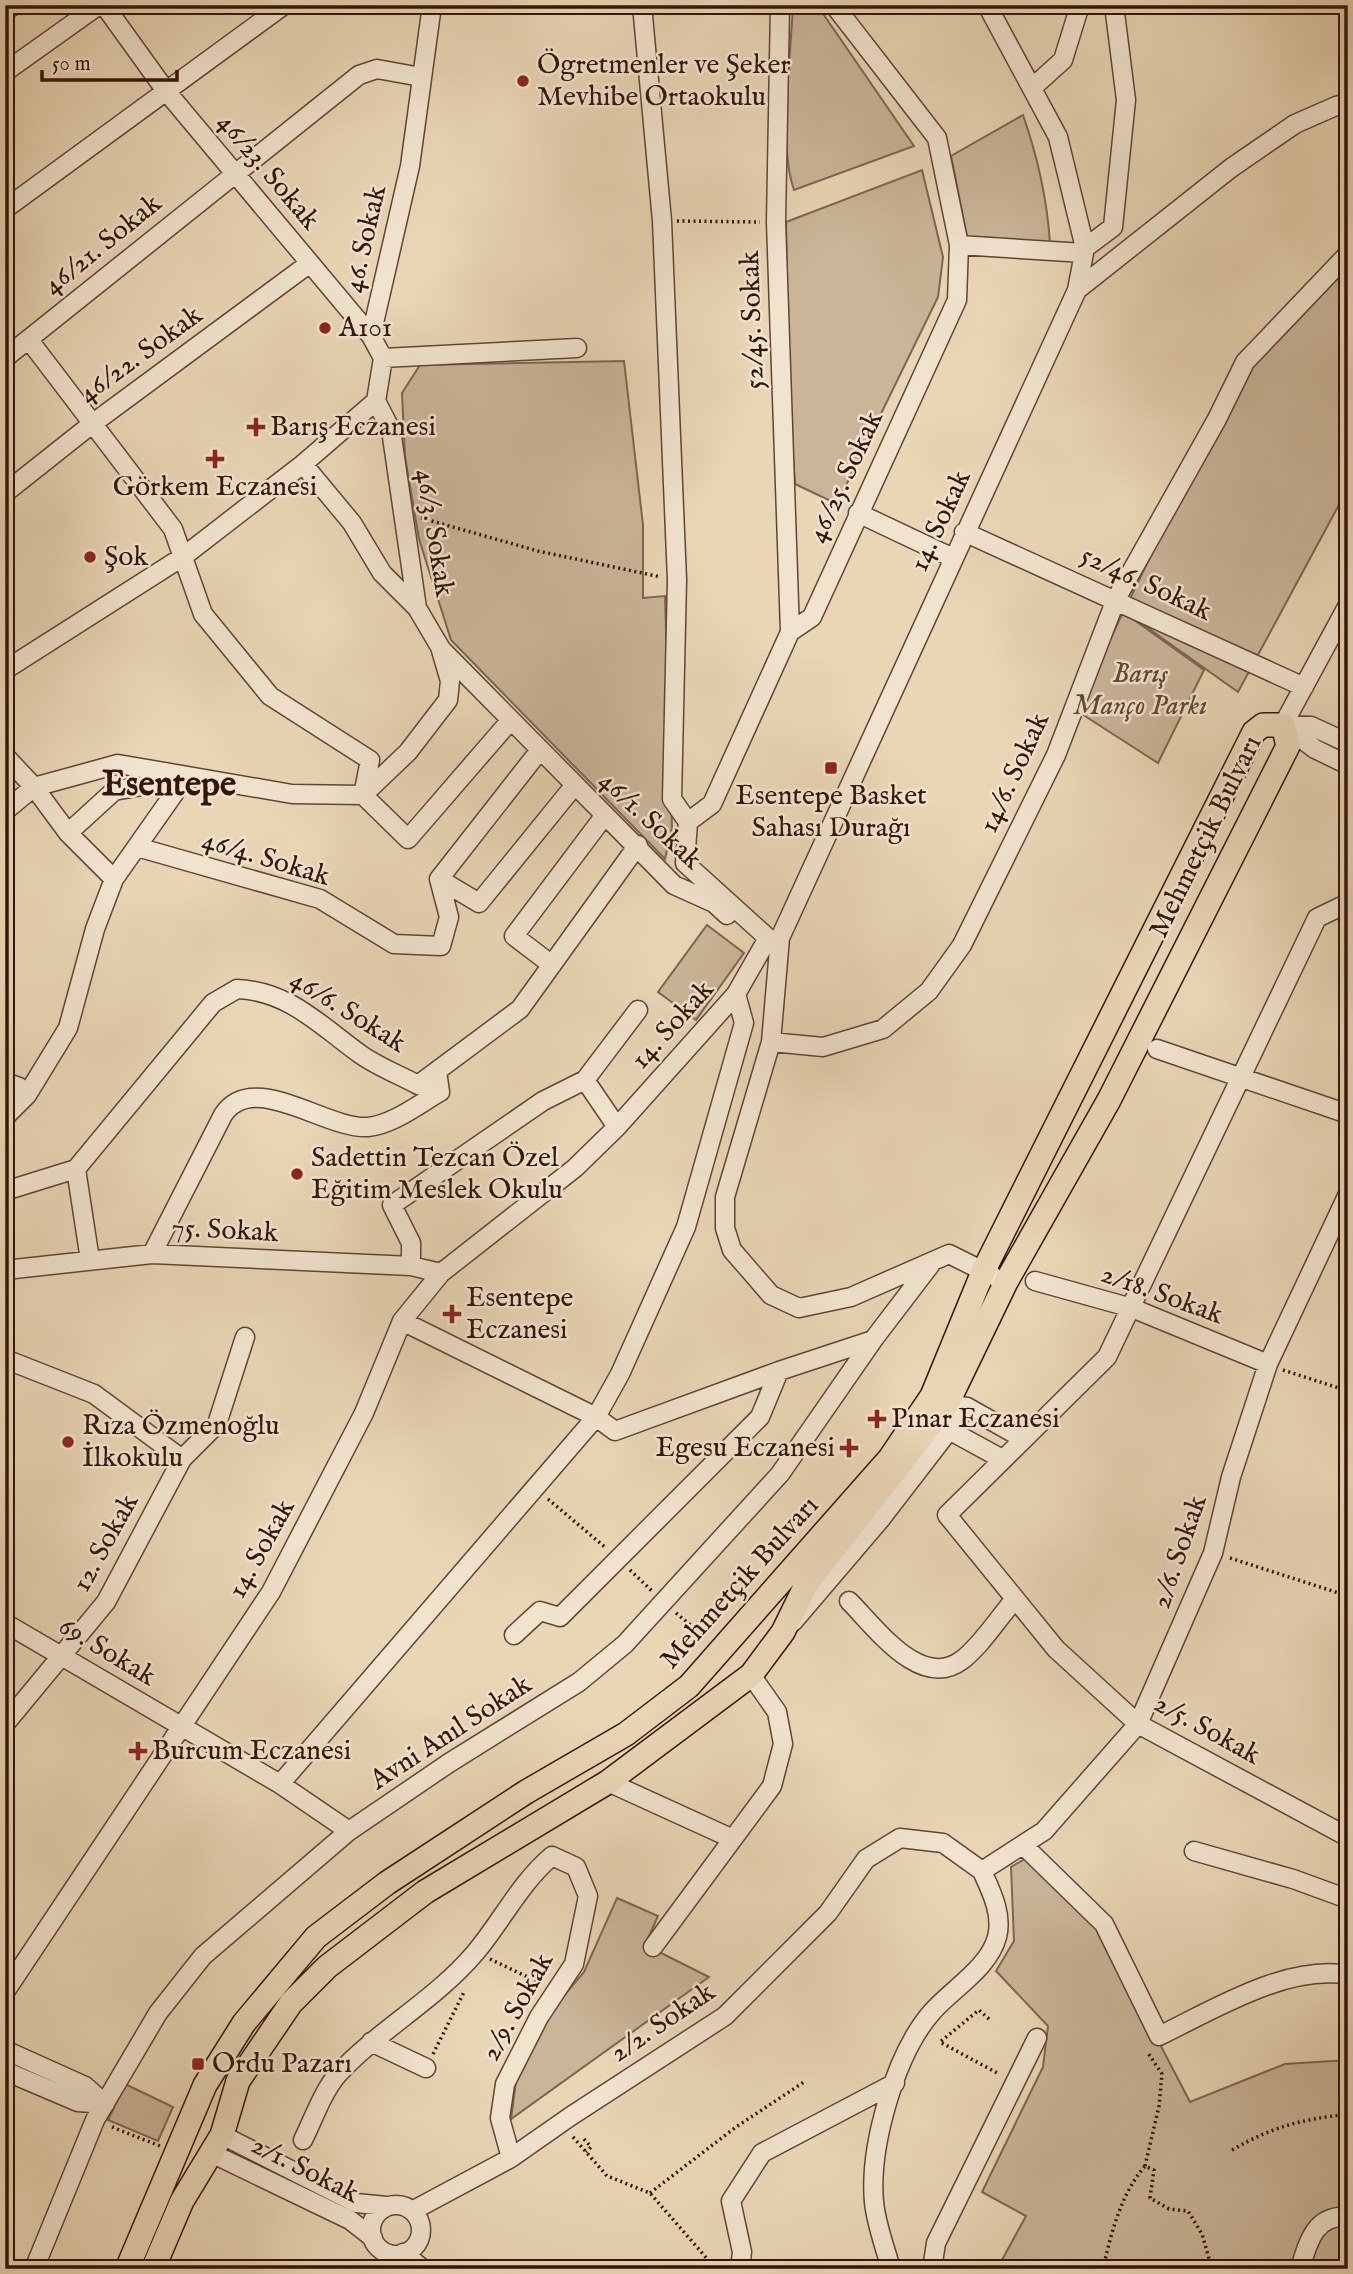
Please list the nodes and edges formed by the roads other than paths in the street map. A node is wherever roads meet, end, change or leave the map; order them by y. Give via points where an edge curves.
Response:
1 (15, 5) edge
2 (101, 5) edge
3 (284, 5) edge
4 (432, 5) edge
5 (642, 5) edge
6 (780, 5) edge
7 (834, 5) edge
8 (987, 5) edge
9 (1080, 5) edge
10 (1114, 5) edge
11 (5, 10) edge
12 (5, 72) edge
13 (421, 77) junction
14 (1032, 88) junction
15 (166, 91) junction
16 (1348, 103) edge
17 (234, 173) junction
18 (5, 209) edge
19 (959, 245) junction
20 (1085, 251) junction
21 (1348, 254) edge
22 (310, 263) junction
23 (1077, 290) junction
24 (371, 336) junction
25 (29, 340) junction
26 (577, 348) dead end
27 (5, 358) edge
28 (383, 358) junction
29 (376, 401) junction
30 (92, 424) junction
31 (303, 464) junction
32 (5, 494) edge
33 (858, 513) junction
34 (964, 532) junction
35 (184, 556) junction
36 (953, 558) junction
37 (1116, 599) junction
38 (1348, 605) edge
39 (418, 608) junction
40 (790, 632) junction
41 (440, 647) junction
42 (5, 670) edge
43 (1304, 687) junction
44 (510, 721) junction
45 (1283, 725) junction
46 (1348, 743) edge
47 (540, 750) junction
48 (5, 756) edge
49 (1348, 765) edge
50 (185, 778) junction
51 (574, 786) junction
52 (34, 787) junction
53 (363, 795) junction
54 (5, 811) edge
55 (606, 815) junction
56 (688, 822) junction
57 (68, 833) junction
58 (638, 845) junction
59 (136, 848) junction
60 (439, 878) junction
61 (114, 879) junction
62 (1348, 903) edge
63 (771, 941) junction
64 (552, 965) junction
65 (736, 994) junction
66 (638, 1010) dead end
67 (771, 1042) junction
68 (1157, 1049) dead end
69 (437, 1071) junction
70 (1239, 1078) junction
71 (585, 1080) junction
72 (5, 1082) edge
73 (27, 1095) junction
74 (1348, 1114) edge
75 (5, 1117) edge
76 (617, 1127) junction
77 (76, 1169) junction
78 (5, 1191) edge
79 (1348, 1194) edge
80 (152, 1254) junction
81 (90, 1260) junction
82 (933, 1261) junction
83 (411, 1266) junction
84 (5, 1270) edge
85 (983, 1272) junction
86 (441, 1273) junction
87 (1035, 1281) dead end
88 (1006, 1282) junction
89 (1132, 1308) junction
90 (402, 1321) junction
91 (245, 1337) dead end
92 (873, 1340) junction
93 (5, 1359) edge
94 (1268, 1364) junction
95 (779, 1371) junction
96 (949, 1402) junction
97 (596, 1417) junction
98 (948, 1430) junction
99 (1024, 1439) junction
100 (182, 1459) junction
101 (1002, 1460) junction
102 (1015, 1598) junction
103 (849, 1601) dead end
104 (5, 1623) edge
105 (783, 1632) junction
106 (514, 1634) dead end
107 (61, 1654) junction
108 (751, 1675) junction
109 (5, 1724) edge
110 (1138, 1724) junction
111 (181, 1728) junction
112 (608, 1782) junction
113 (280, 1784) junction
114 (349, 1831) junction
115 (1348, 1837) edge
116 (733, 1839) junction
117 (1023, 1845) junction
118 (1194, 1851) dead end
119 (982, 1871) junction
120 (1348, 1899) edge
121 (653, 1947) dead end
122 (1348, 1975) edge
123 (5, 1992) edge
124 (1037, 2038) dead end
125 (372, 2042) junction
126 (5, 2050) edge
127 (426, 2068) road end
128 (5, 2071) edge
129 (895, 2083) junction
130 (205, 2085) junction
131 (105, 2104) junction
132 (303, 2140) dead end
133 (214, 2143) junction
134 (511, 2158) junction
135 (170, 2163) junction
136 (386, 2207) junction
137 (412, 2211) junction
138 (1348, 2217) edge
139 (373, 2238) junction
140 (396, 2259) edge
141 (743, 2263) edge
142 (34, 2269) edge
143 (127, 2269) edge
144 (153, 2269) edge
145 (423, 2269) edge
146 (891, 2269) edge
147 (932, 2269) edge
148 (1300, 2269) edge

1 - 11 street
2 - 12 street
2 - 15 street, 46/23. Sokak
3 - 15 street
4 - 13 street, 46. Sokak
5 - 56 street via 662,221 677,580 672,799
6 - 40 street, 52/45. Sokak via 776,222
7 - 19 street, 46/25. Sokak via 937,138
8 - 14 street
9 - 14 street via 1063,60
10 - 20 street via 1126,100 1112,227
13 - 17 street, 46/21. Sokak via 377,69 365,72
13 - 24 street, 46. Sokak via 410,166
14 - 20 street via 1058,137
15 - 17 street, 46/23. Sokak
15 - 18 street
16 - 23 street, 14. Sokak via 1296,124 1242,161
17 - 22 street, 46/23. Sokak
17 - 25 street, 46/21. Sokak
19 - 20 street
19 - 33 street, 46/25. Sokak via 957,300
20 - 23 street
21 - 37 street, 14/6. Sokak via 1245,362
22 - 24 street, 46/23. Sokak
22 - 30 street, 46/22. Sokak
23 - 34 street, 14. Sokak
24 - 28 street, 46. Sokak
25 - 27 street, 46/21. Sokak
25 - 30 street
26 - 28 street
28 - 29 street
29 - 31 street
29 - 39 street, 46/3. Sokak via 391,430
30 - 32 street, 46/22. Sokak
30 - 35 street via 173,529
31 - 35 street
31 - 39 street via 352,523 382,573
33 - 36 street
33 - 40 street, 46/25. Sokak via 812,617
34 - 36 street, 14. Sokak
34 - 37 street, 52/46. Sokak
35 - 42 street
35 - 53 street via 203,614 270,695 370,760
36 - 63 street, 14. Sokak
37 - 43 street, 52/46. Sokak
37 - 67 street, 14/6. Sokak via 1056,755 962,944 929,991 883,1029 823,1047
38 - 43 street
39 - 41 street, 46/3. Sokak
40 - 56 street, 46/25. Sokak via 712,804
41 - 44 street, 46/1. Sokak
41 - 53 street, 46/3. Sokak via 450,681 448,700 408,752
43 - 45 street
44 - 47 street, 46/1. Sokak
44 - 53 street via 408,839
45 - 46 street via 1311,726
45 - 49 street via 1315,749
45 - 85 main road, Mehmetçik Bulvarı via 1263,725 1254,732
45 - 88 main road, Mehmetçik Bulvarı via 1288,746 1109,1100
47 - 51 street, 46/1. Sokak
47 - 60 street
48 - 52 street
50 - 52 street via 118,764
50 - 53 street via 292,794
50 - 57 street via 114,791
50 - 59 street
51 - 55 street, 46/1. Sokak
51 - 60 street via 479,903
52 - 54 street
52 - 57 street
55 - 58 street, 46/1. Sokak
55 - 64 street via 513,936
56 - 63 street via 685,863
57 - 61 street
58 - 63 street, 46/1. Sokak via 674,885 714,903
58 - 64 street, 46/6. Sokak
59 - 60 street, 46/4. Sokak via 320,899 394,943 441,946 449,917
59 - 61 street
61 - 73 street via 94,929 68,1028
62 - 70 street via 1317,919
63 - 65 street, 14. Sokak
63 - 67 street
64 - 69 street, 46/6. Sokak via 520,1009
65 - 76 street, 14. Sokak
65 - 97 street via 744,1023 686,1227
66 - 71 street
67 - 82 street via 725,1196 725,1228 732,1250 771,1296 799,1308 851,1297
68 - 70 street
69 - 77 street, 46/6. Sokak via 418,1085 362,1056 282,998 237,989 213,1003
69 - 80 street via 440,1092 367,1127 350,1126 269,1099 236,1101 223,1115
70 - 74 street
70 - 89 street
71 - 76 street
71 - 83 street via 543,1101 392,1205 411,1243
72 - 73 street
73 - 75 street
76 - 86 street, 14. Sokak via 575,1168
77 - 78 street
77 - 81 street
79 - 94 street, 2/6. Sokak
80 - 81 street, 75. Sokak
80 - 83 street, 75. Sokak
81 - 84 street, 75. Sokak
82 - 85 street via 949,1254
82 - 92 street, Avni Anıl Sokak
83 - 86 street, 75. Sokak
85 - 88 street
85 - 96 main road, Mehmetçik Bulvarı
86 - 90 street, 14. Sokak
87 - 89 street, 2/18. Sokak
88 - 96 main road, Mehmetçik Bulvarı
89 - 94 street, 2/18. Sokak
89 - 99 street via 1107,1357
90 - 97 street
90 - 111 street, 14. Sokak via 364,1413 271,1592
91 - 100 street, 12. Sokak via 218,1424
92 - 95 street
92 - 114 street, Avni Anıl Sokak via 780,1474 625,1644 579,1682
93 - 100 street via 94,1394
94 - 110 street, 2/6. Sokak via 1231,1477 1213,1553
95 - 97 street via 615,1431
95 - 106 street via 760,1417 620,1560 560,1617 540,1611
96 - 98 street
96 - 99 street
96 - 105 main road, Mehmetçik Bulvarı via 807,1583
96 - 130 main road, Mehmetçik Bulvarı via 890,1458 689,1686 626,1734 526,1792 316,1937 244,2023
97 - 113 street
98 - 101 street
98 - 105 street via 880,1520
99 - 101 street
100 - 107 street, 12. Sokak via 106,1602
101 - 102 street, 2/5. Sokak via 947,1515
102 - 103 street via 962,1660 942,1669 913,1664
102 - 110 street, 2/5. Sokak via 1056,1649
104 - 107 street, 69. Sokak
105 - 108 main road, Mehmetçik Bulvarı
107 - 109 street, 12. Sokak
107 - 111 street, 69. Sokak
108 - 112 main road, Mehmetçik Bulvarı
108 - 116 street via 777,1712 783,1744 772,1786
110 - 115 street, 2/5. Sokak
110 - 117 street, 2/6. Sokak via 1044,1831
111 - 113 street, 69. Sokak
111 - 123 street, 14. Sokak
112 - 116 street
112 - 133 main road, Mehmetçik Bulvarı via 425,1892 327,1967 291,2003 238,2081
113 - 114 street, 69. Sokak
114 - 131 street, Avni Anıl Sokak via 203,1956 158,2013
116 - 121 street
117 - 119 street, 2/6. Sokak
117 - 122 street via 1104,1924 1159,2036 1249,1992 1326,1971
118 - 120 street
119 - 129 street via 998,1908 998,1936 986,1958 918,2029
119 - 134 street, 2/2. Sokak via 943,1843 900,1838 866,1859 828,1913 725,2017
124 - 147 street via 936,2243
125 - 127 street
125 - 132 street via 336,2076
125 - 134 street, 2/9. Sokak via 436,1993 475,1953 535,1870 552,1856 576,1867 588,1896 574,1964 539,2017 505,2084 500,2118
126 - 131 street via 85,2086
128 - 131 street via 78,2102
129 - 141 street via 762,2153 731,2201
129 - 146 street via 873,2175 874,2204
130 - 133 main road
130 - 135 main road, Mehmetçik Bulvarı
131 - 142 street, Avni Anıl Sokak
133 - 135 main road
133 - 136 street, 2/1. Sokak via 356,2203
133 - 139 street, 2/1. Sokak
133 - 144 main road, Mehmetçik Bulvarı via 182,2201
134 - 137 street, 2/2. Sokak
135 - 143 main road, Mehmetçik Bulvarı
136 - 137 street via 400,2205
136 - 139 street via 372,2223
137 - 140 street via 421,2231 416,2245
138 - 148 street via 1334,2216 1319,2224
139 - 140 street
140 - 145 street

